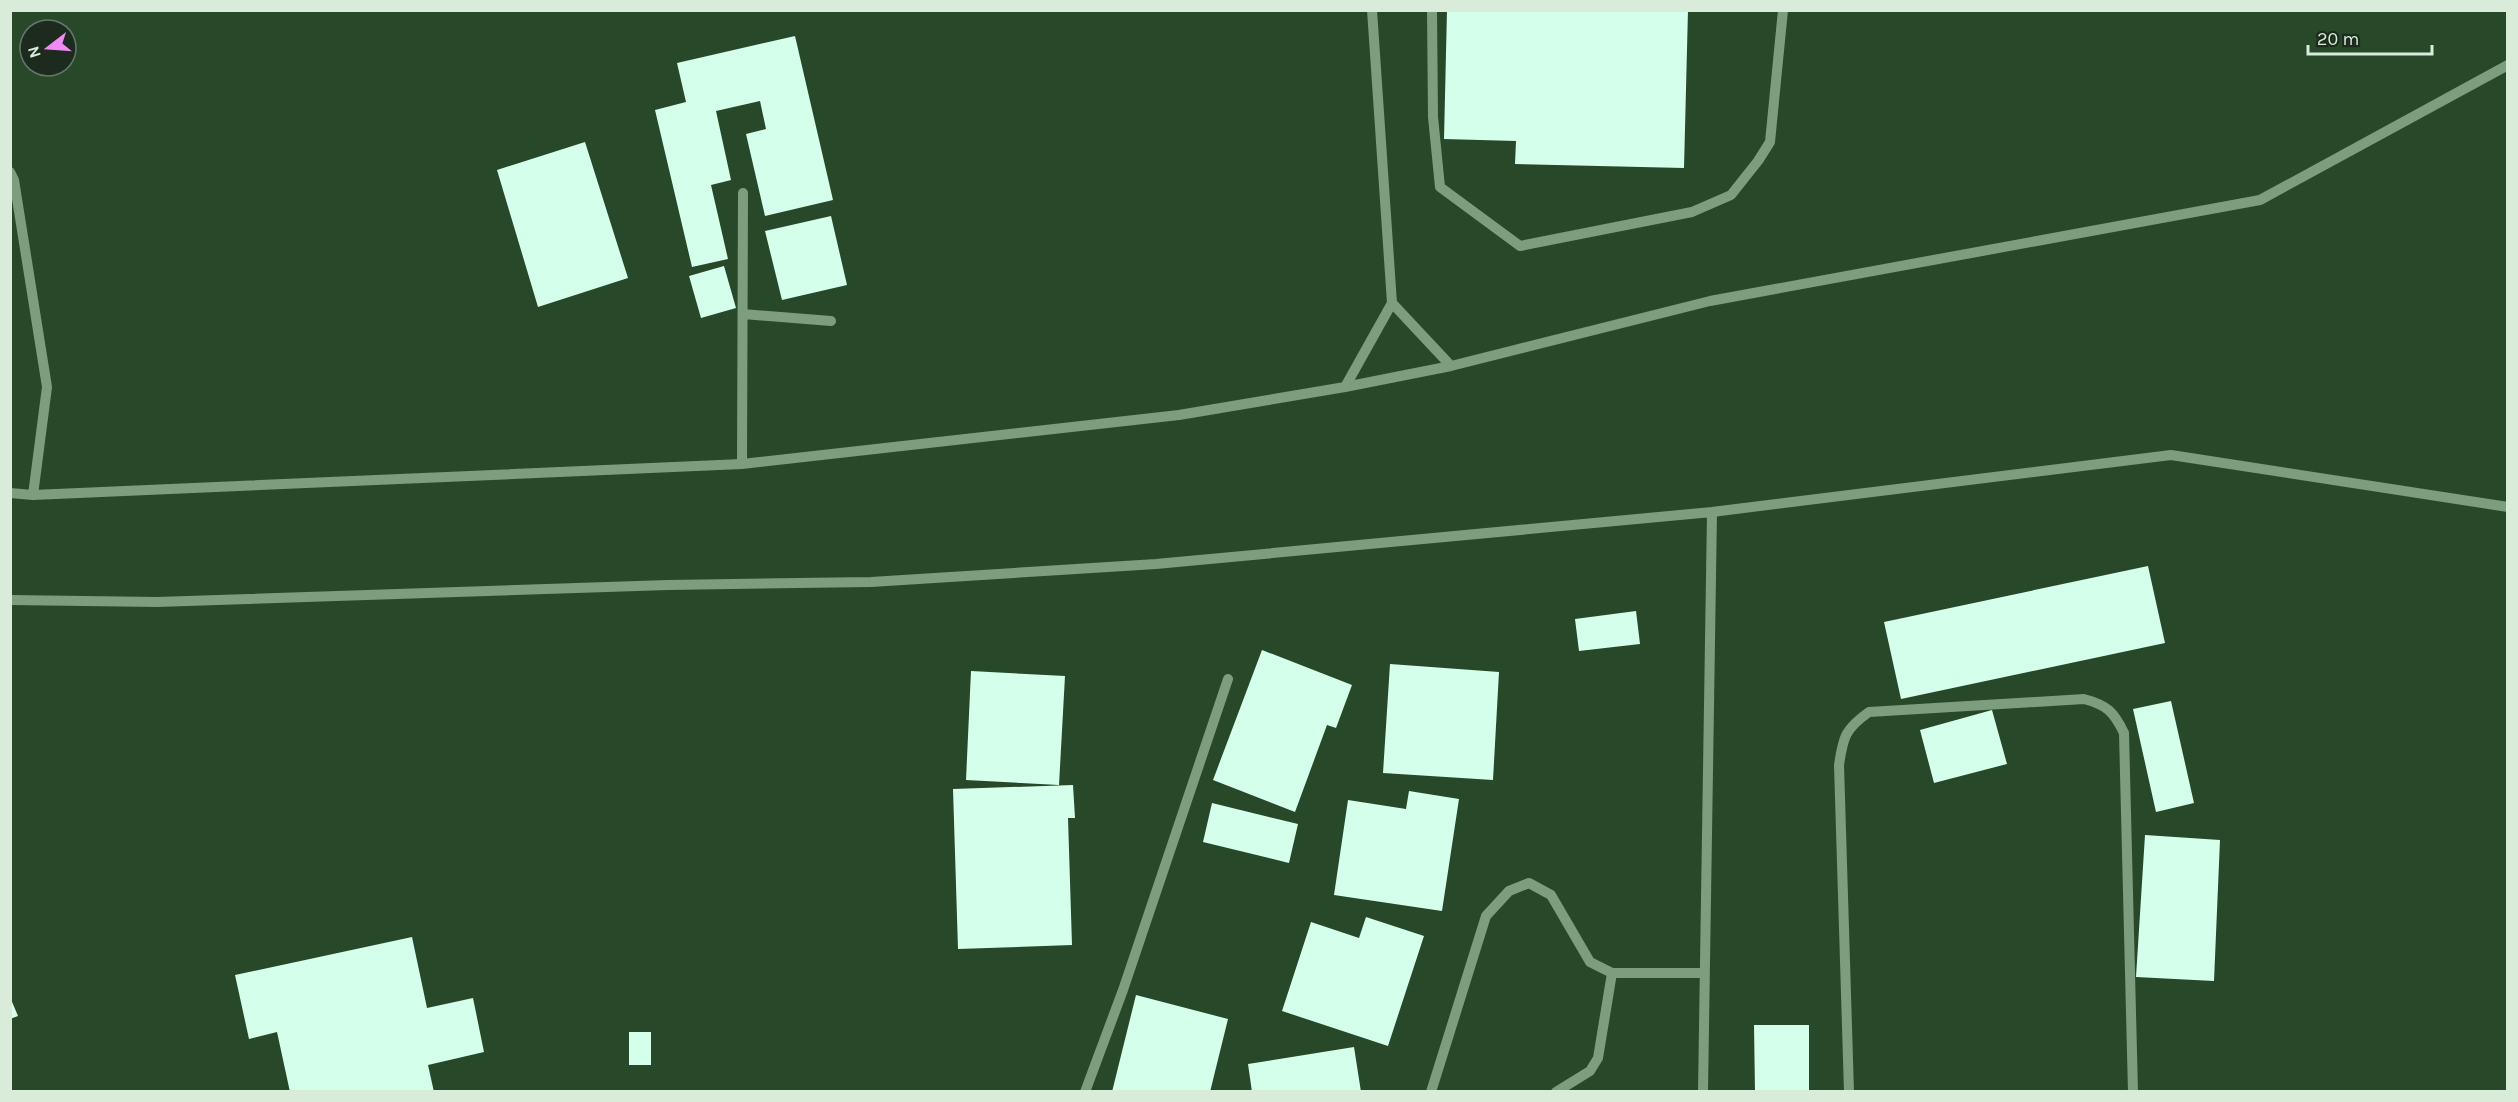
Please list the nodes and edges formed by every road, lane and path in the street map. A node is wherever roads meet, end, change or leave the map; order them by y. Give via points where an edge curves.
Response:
1 (1372, 10) edge
2 (1432, 10) edge
3 (1783, 10) edge
4 (2508, 65) edge
5 (12, 176) edge
6 (744, 193) dead end
7 (1392, 303) junction
8 (743, 314) junction
9 (831, 321) dead end
10 (1451, 366) junction
11 (1345, 387) junction
12 (742, 464) junction
13 (10, 494) edge
14 (33, 495) junction
15 (2508, 507) edge
16 (1712, 512) junction
17 (10, 600) edge
18 (1227, 679) dead end
19 (1612, 973) junction
20 (1704, 973) junction
21 (1085, 1092) edge
22 (1431, 1092) edge
23 (1556, 1092) edge
24 (1704, 1092) edge
25 (1849, 1092) edge
26 (2133, 1092) edge

1 - 7 street
2 - 3 street via 1433,117 1440,187 1520,246 1692,212 1731,195 1770,142
4 - 10 street via 2259,200 1710,301
5 - 14 street via 47,387
6 - 8 street
7 - 10 street
7 - 11 street
8 - 9 street
8 - 12 street
10 - 11 street
11 - 12 street via 1179,415
12 - 14 street
13 - 14 street
15 - 16 street via 2171,455
16 - 17 street via 1179,562 871,582 157,602
16 - 20 street
18 - 21 street
19 - 20 street
19 - 22 street via 1590,962 1551,895 1529,883 1509,891 1486,916
19 - 23 street via 1598,1058 1590,1071
20 - 24 street
25 - 26 street via 1839,765 1842,738 1869,712 2084,699 2099,703 2116,715 2124,733

